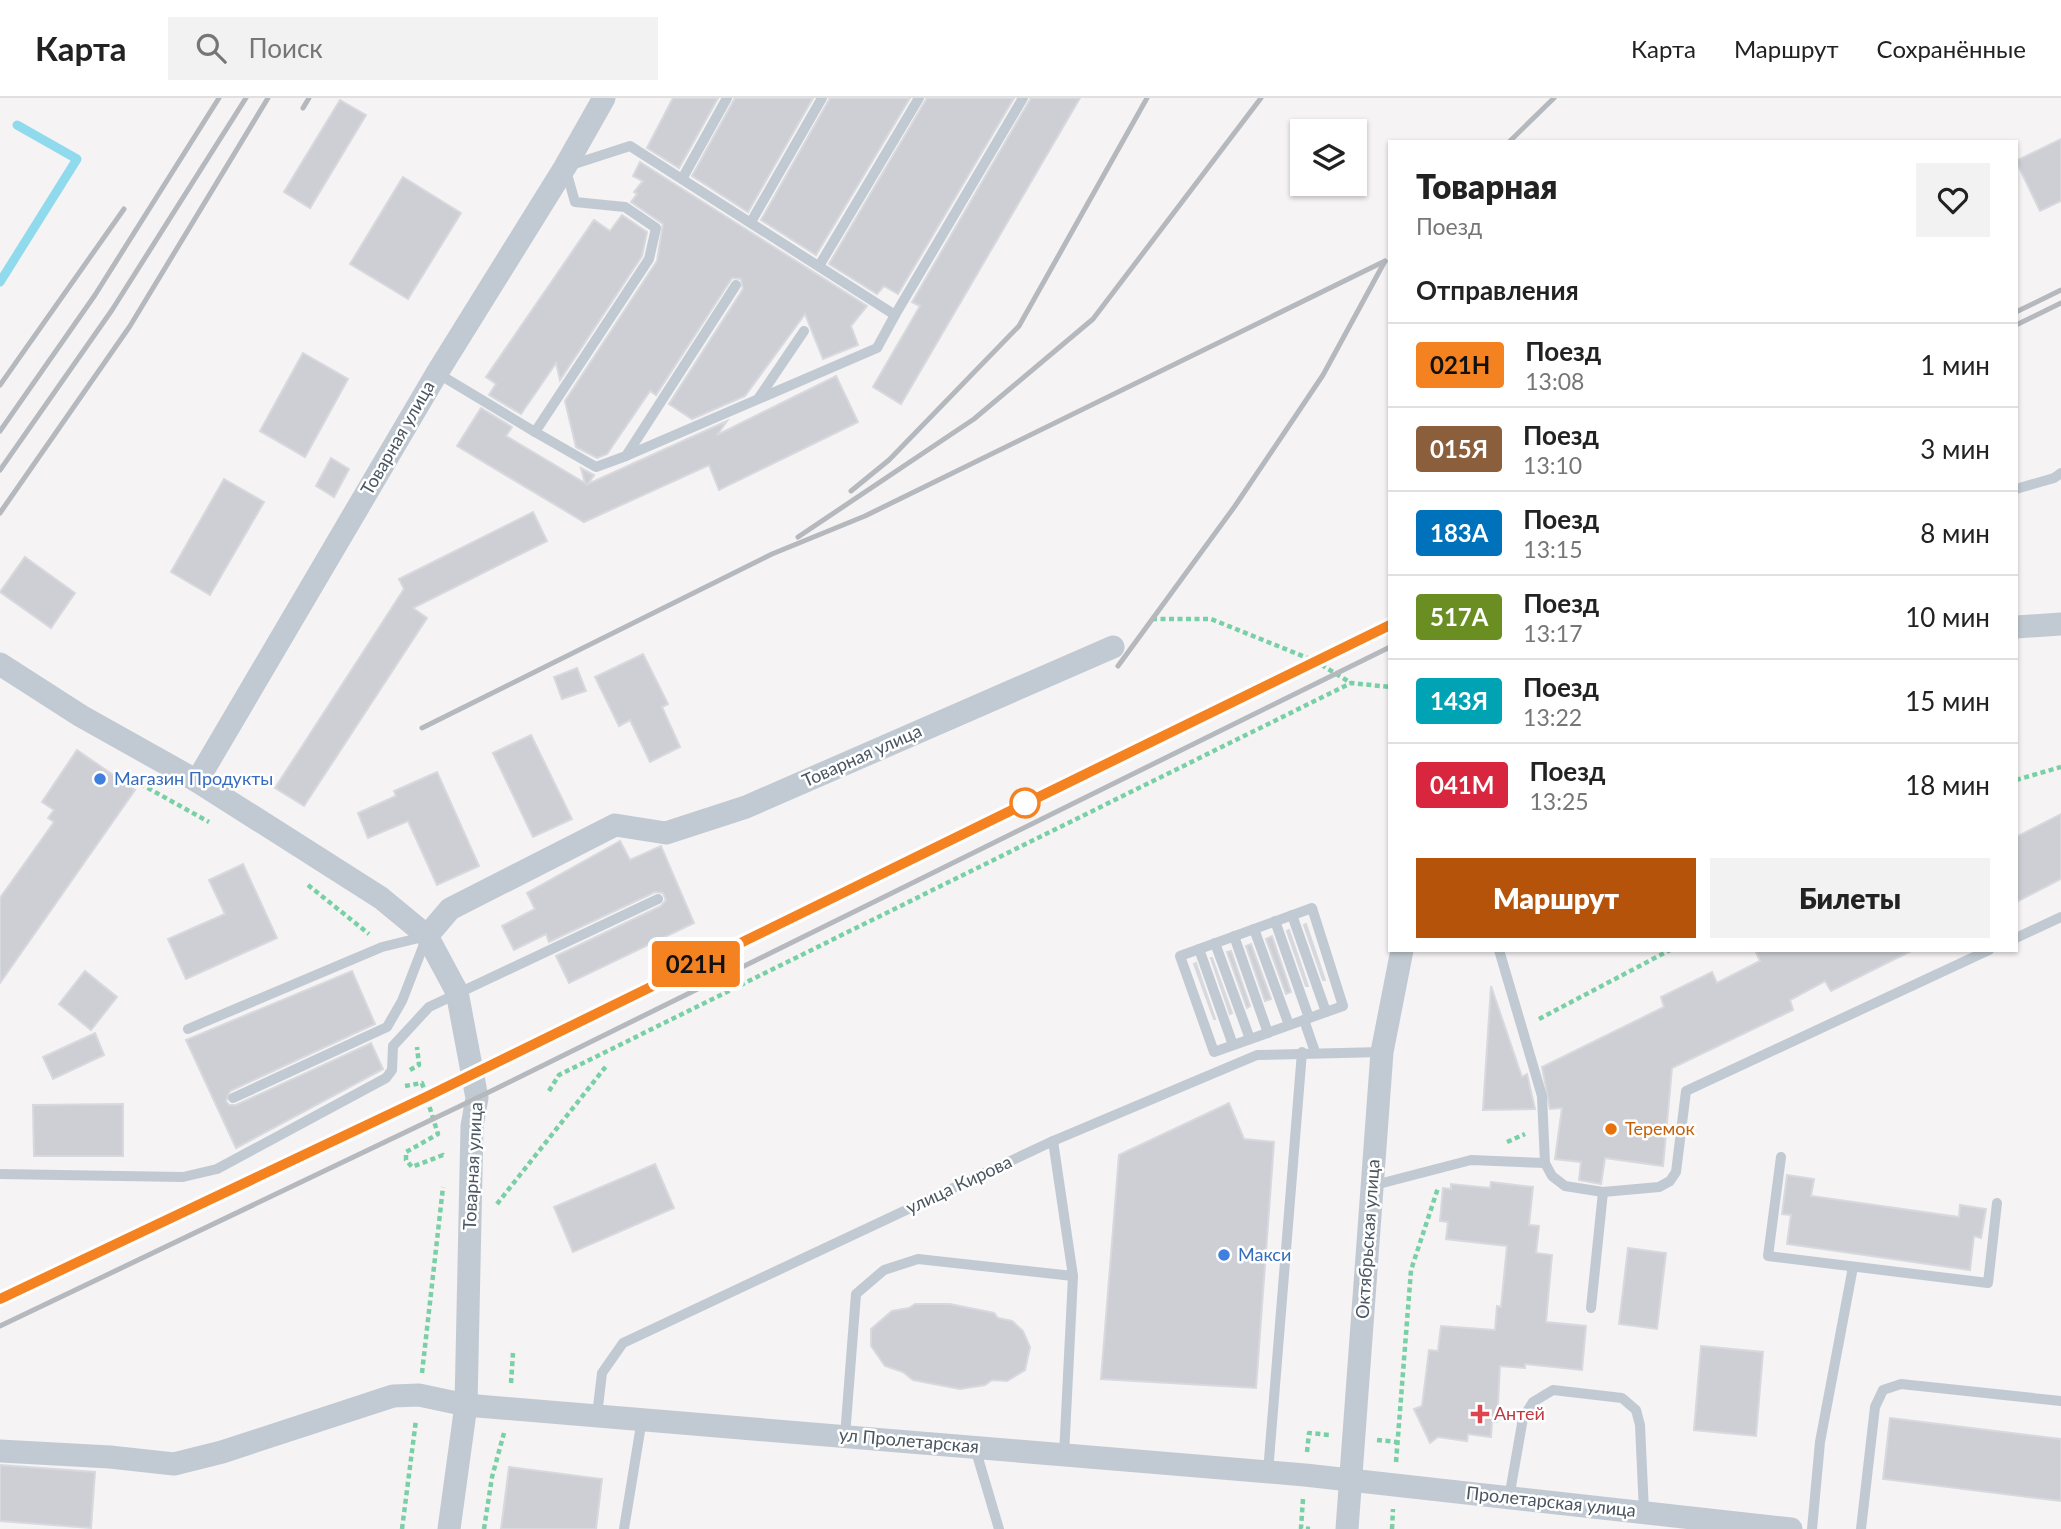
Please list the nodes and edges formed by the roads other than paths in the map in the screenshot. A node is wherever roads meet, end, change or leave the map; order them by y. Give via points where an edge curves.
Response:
1 (604, 98) edge
2 (727, 98) edge
3 (821, 98) edge
4 (919, 98) edge
5 (1023, 98) edge
6 (565, 167) junction
7 (682, 179) junction
8 (751, 222) junction
9 (819, 265) junction
10 (736, 285) dead end
11 (895, 315) junction
12 (804, 331) dead end
13 (437, 373) junction
14 (756, 402) junction
15 (535, 432) junction
16 (626, 456) junction
17 (2059, 477) edge
18 (2018, 488) edge
19 (2061, 624) edge
20 (2018, 627) edge
21 (1113, 647) dead end
22 (0, 664) edge
23 (197, 781) junction
24 (658, 899) dead end
25 (1292, 915) junction
26 (2061, 917) edge
27 (1275, 921) junction
28 (1254, 929) junction
29 (427, 936) junction
30 (1234, 936) junction
31 (2018, 937) edge
32 (1216, 943) junction
33 (1199, 949) junction
34 (1402, 952) edge
35 (1500, 952) edge
36 (1985, 952) edge
37 (457, 992) junction
38 (1326, 1012) junction
39 (1307, 1019) junction
40 (1289, 1026) junction
41 (188, 1028) dead end
42 (1268, 1033) junction
43 (1251, 1039) junction
44 (1233, 1045) junction
45 (1302, 1052) junction
46 (1315, 1052) junction
47 (1382, 1052) junction
48 (1258, 1055) junction
49 (233, 1098) dead end
50 (1053, 1141) junction
51 (1781, 1157) dead end
52 (1545, 1163) junction
53 (0, 1174) edge
54 (1371, 1186) junction
55 (1603, 1192) junction
56 (1997, 1203) dead end
57 (1853, 1267) junction
58 (1073, 1276) junction
59 (1591, 1308) dead end
60 (2061, 1401) edge
61 (466, 1405) junction
62 (597, 1415) junction
63 (642, 1419) junction
64 (845, 1436) junction
65 (974, 1447) junction
66 (0, 1451) edge
67 (1064, 1455) junction
68 (1268, 1472) junction
69 (1352, 1480) junction
70 (1509, 1498) junction
71 (1644, 1512) junction
72 (1746, 1527) edge
73 (449, 1529) edge
74 (624, 1529) edge
75 (999, 1529) edge
76 (1347, 1529) edge
77 (1791, 1529) edge
78 (1812, 1529) edge
79 (1861, 1529) edge

1 - 6 street, Товарная улица
2 - 7 lane
3 - 8 lane
4 - 9 lane
5 - 11 lane
6 - 7 lane via 630,146
6 - 13 street, Товарная улица
6 - 15 lane via 575,202 625,207 656,228 649,259
7 - 8 lane
8 - 9 lane
9 - 11 lane
10 - 16 lane
11 - 14 lane via 877,348
12 - 14 lane
13 - 15 lane
13 - 23 street, Товарная улица
14 - 16 lane
15 - 16 lane via 596,467
17 - 18 lane
19 - 20 street
21 - 29 street, Товарная улица via 746,807 666,832 615,825 450,909
22 - 23 street, Товарная улица
23 - 29 street, Товарная улица via 382,898
24 - 37 lane
25 - 27 lane
25 - 38 lane
25 - 38 lane via 1312,908 1343,1006
26 - 31 lane
27 - 28 lane
27 - 39 lane
28 - 30 lane
28 - 40 lane
29 - 37 street, Товарная улица
29 - 41 lane via 382,947
29 - 49 lane via 387,1027
30 - 32 lane
30 - 42 lane
32 - 33 lane
32 - 43 lane
33 - 44 lane
33 - 44 lane via 1180,956 1214,1052
34 - 47 street, Октябрьская улица
35 - 52 lane via 1542,1096
36 - 55 lane via 1686,1091 1676,1172 1670,1181 1659,1187
37 - 53 lane via 429,1007 393,1046 393,1070 386,1078 217,1169 183,1177
37 - 61 street, Товарная улица via 477,1098 472,1126
38 - 39 lane
39 - 40 lane
39 - 46 lane
40 - 42 lane
42 - 43 lane
43 - 44 lane
43 - 48 lane
45 - 46 lane, улица Кирова
45 - 48 lane, улица Кирова
45 - 68 lane
46 - 47 lane, улица Кирова
47 - 54 street, Октябрьская улица
48 - 50 lane, улица Кирова
50 - 58 lane
50 - 62 lane, улица Кирова via 623,1343 602,1373
51 - 57 lane via 1768,1256
52 - 54 lane via 1471,1160
52 - 55 lane via 1564,1186
54 - 69 street, Октябрьская улица
55 - 59 lane
56 - 57 lane via 1988,1283
57 - 78 lane via 1820,1443
58 - 64 lane via 918,1259 884,1270 856,1294
58 - 67 lane
60 - 79 lane via 1901,1384 1883,1390 1875,1407
61 - 62 street, ул Пролетарская
61 - 66 street, ул Пролетарская via 419,1395 393,1396 174,1464
61 - 73 street
62 - 63 street, ул Пролетарская
63 - 64 street, ул Пролетарская
63 - 74 lane
64 - 65 street, ул Пролетарская
65 - 67 street, ул Пролетарская
65 - 75 lane
67 - 68 street, ул Пролетарская
68 - 69 street, ул Пролетарская
69 - 70 street, Пролетарская улица
69 - 76 street, Октябрьская улица
70 - 71 street, Пролетарская улица
70 - 71 lane via 1523,1418 1533,1402 1553,1390 1622,1398 1636,1410
71 - 72 street, Пролетарская улица
72 - 77 street, Пролетарская улица

